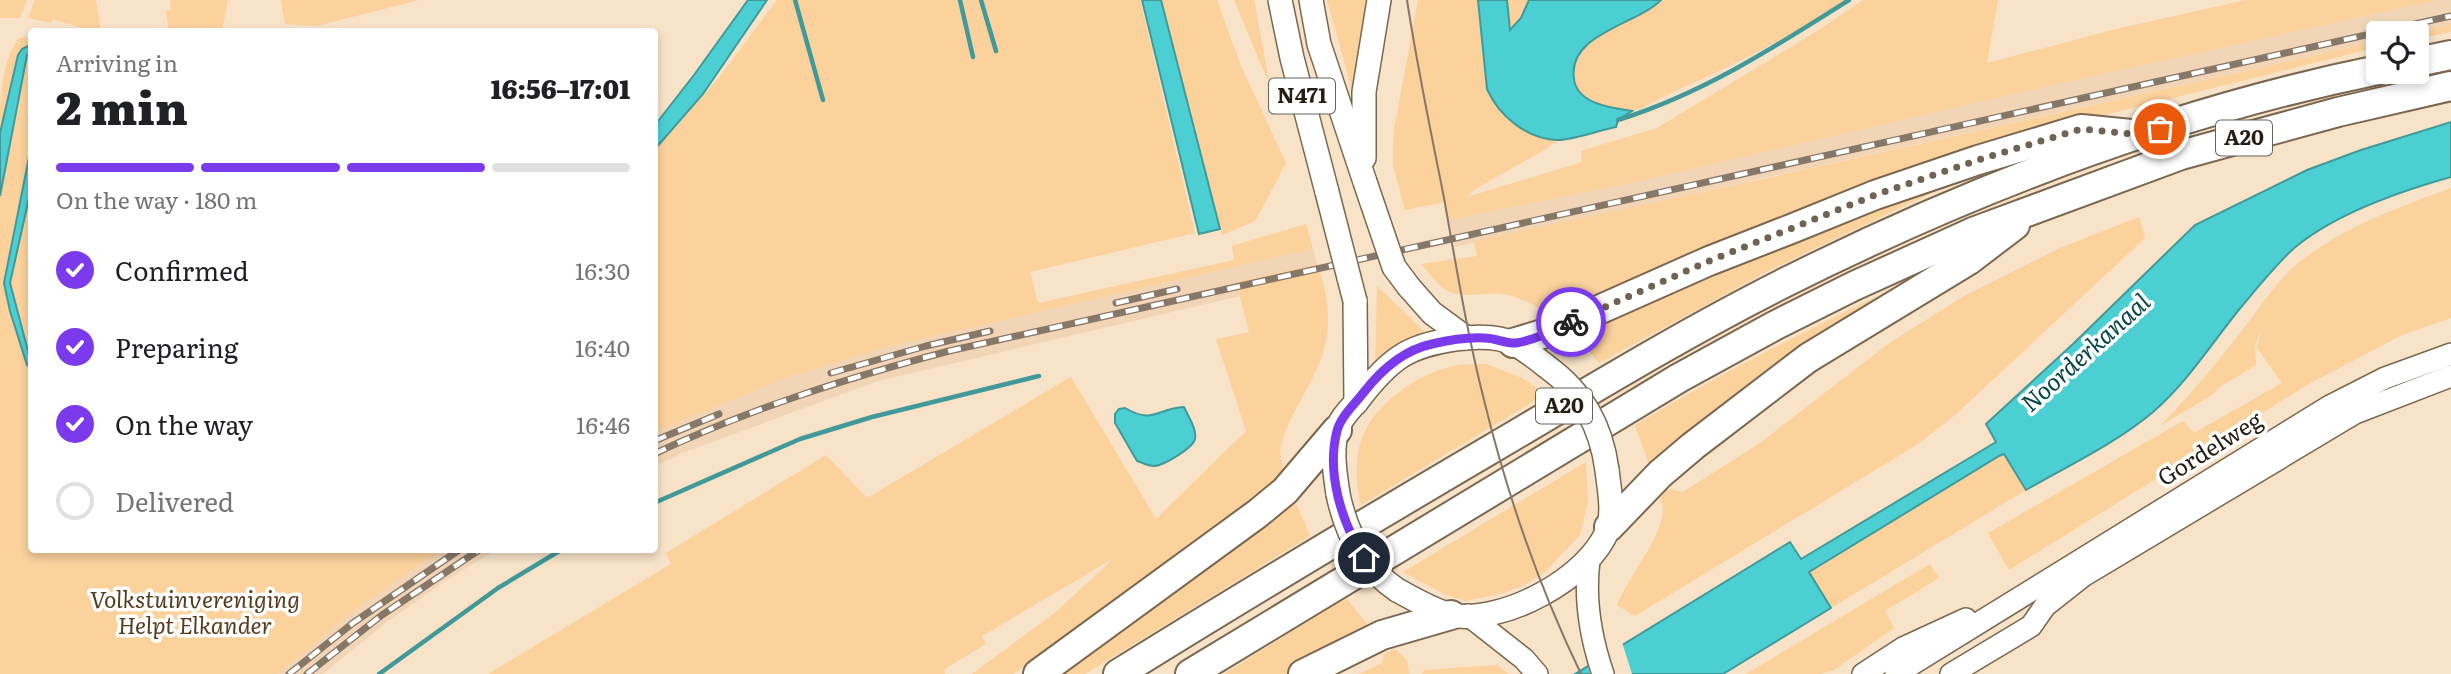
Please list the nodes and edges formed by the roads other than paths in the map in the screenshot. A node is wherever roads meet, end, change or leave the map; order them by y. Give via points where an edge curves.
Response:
1 (1280, 0) edge
2 (1311, 0) edge
3 (1379, 0) edge
4 (2451, 55) edge
5 (2429, 60) edge
6 (2366, 73) edge
7 (2451, 86) edge
8 (2141, 135) junction
9 (1365, 183) junction
10 (2042, 205) junction
11 (1466, 338) junction
12 (1514, 343) junction
13 (2451, 354) edge
14 (2451, 376) edge
15 (1356, 403) junction
16 (1337, 430) junction
17 (1609, 527) junction
18 (1589, 560) junction
19 (2083, 576) junction
20 (2007, 607) junction
21 (1460, 615) junction
22 (1531, 667) edge
23 (1038, 674) edge
24 (1118, 674) edge
25 (1189, 674) edge
26 (1303, 674) edge
27 (1603, 674) edge
28 (1863, 674) edge
29 (1896, 674) edge
30 (1917, 674) edge
31 (1951, 674) edge

1 - 15 main road, N471, bridge via 1355,301
2 - 9 main road, N471 via 1319,44
3 - 9 main road via 1364,92
4 - 5 highway
6 - 8 highway, A20
7 - 10 highway, A20 via 2181,155
8 - 12 highway, A20 via 2081,129 1978,160 1875,195
8 - 24 highway, A20 via 1903,227 1781,285 1633,365
9 - 11 main road, N471, bridge via 1394,267 1433,313
10 - 17 highway, A20 via 1969,260 1808,358 1660,474
10 - 25 highway, A20 via 1973,232 1762,332
11 - 12 main road
11 - 15 main road via 1424,346 1400,357 1373,380
12 - 17 main road, bridge via 1573,389 1593,418 1605,452
13 - 20 main road, Gordelweg via 2385,378 2330,406
14 - 19 main road, Gordelweg via 2355,413
15 - 16 main road
16 - 21 main road, bridge via 1334,472 1343,517 1364,558 1397,590 1422,604
16 - 23 highway via 1285,491 1257,514
17 - 18 main road
18 - 21 main road via 1525,603
18 - 27 main road via 1589,624
19 - 30 main road, Gordelweg via 2059,586
19 - 31 main road, Gordelweg via 2045,606 2031,626
20 - 28 main road, Gordelweg via 1994,605 1903,648
20 - 29 main road, Gordelweg
21 - 22 main road
21 - 26 highway via 1382,635

